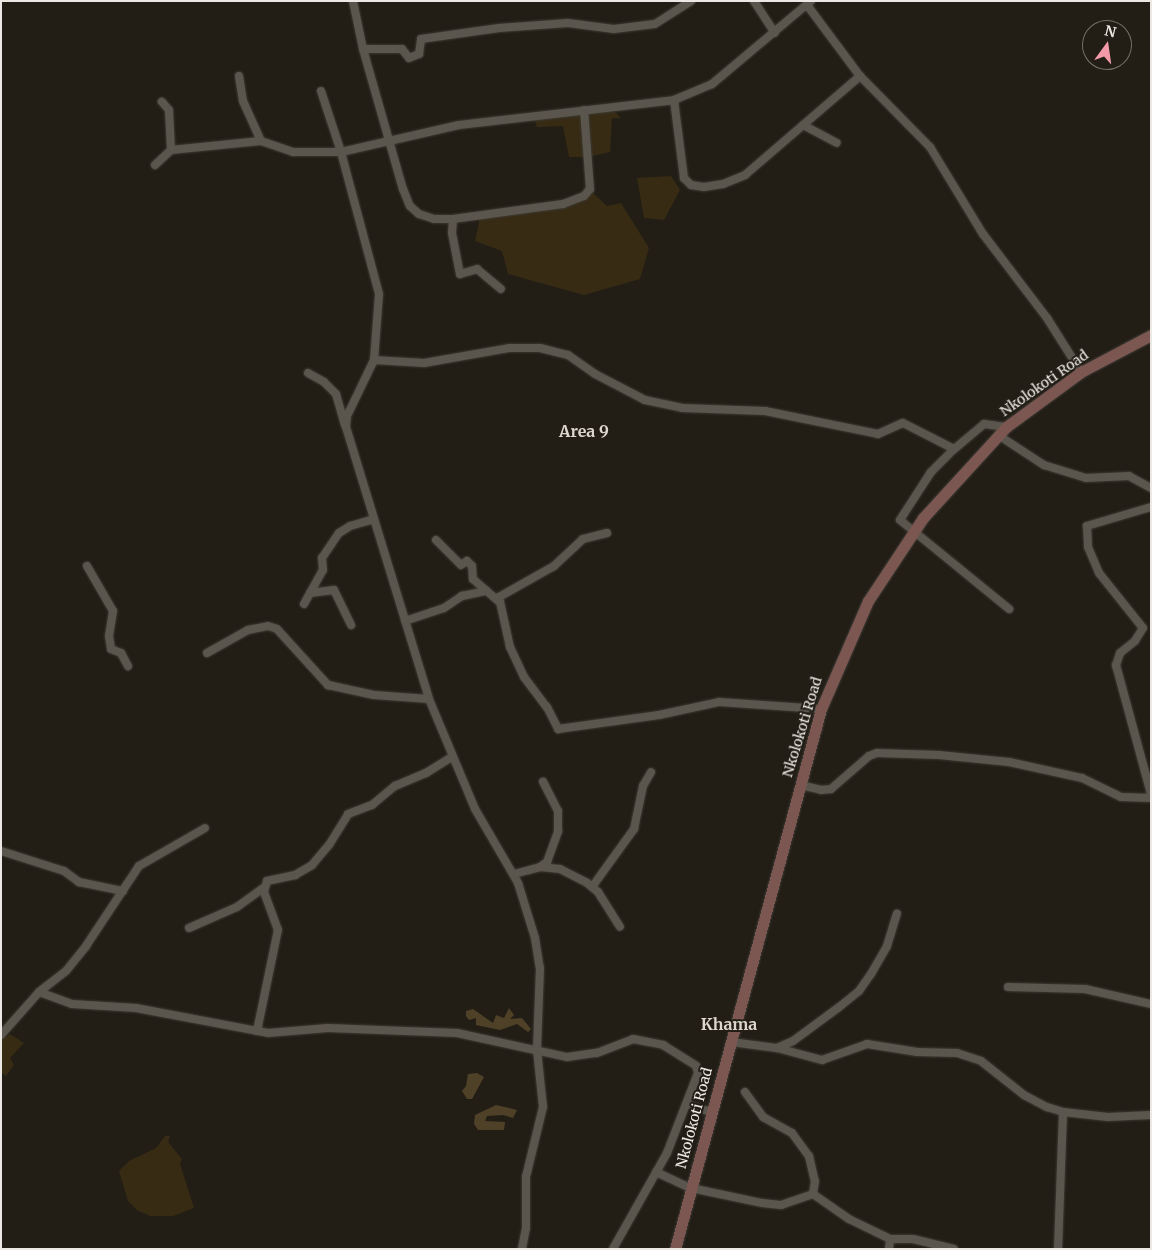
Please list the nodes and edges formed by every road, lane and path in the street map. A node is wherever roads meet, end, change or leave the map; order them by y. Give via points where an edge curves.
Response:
1 (353, 1) edge
2 (691, 1) edge
3 (754, 1) edge
4 (809, 3) edge
5 (775, 34) junction
6 (363, 49) junction
7 (238, 76) dead end
8 (860, 76) junction
9 (321, 91) dead end
10 (674, 100) junction
11 (162, 102) dead end
12 (584, 110) junction
13 (803, 125) junction
14 (390, 139) junction
15 (261, 141) junction
16 (837, 143) dead end
17 (171, 150) junction
18 (342, 152) junction
19 (155, 164) dead end
20 (453, 220) junction
21 (501, 289) dead end
22 (1151, 335) edge
23 (374, 360) junction
24 (1081, 372) junction
25 (308, 373) dead end
26 (346, 427) junction
27 (1002, 431) junction
28 (954, 449) junction
29 (1151, 488) edge
30 (1151, 507) edge
31 (374, 519) junction
32 (606, 532) dead end
33 (912, 532) junction
34 (436, 540) dead end
35 (87, 566) dead end
36 (486, 591) junction
37 (310, 593) junction
38 (498, 601) junction
39 (304, 604) dead end
40 (1009, 610) dead end
41 (405, 621) junction
42 (351, 625) dead end
43 (207, 653) dead end
44 (128, 666) dead end
45 (429, 699) junction
46 (821, 710) junction
47 (452, 757) junction
48 (651, 772) dead end
49 (544, 782) dead end
50 (800, 785) junction
51 (1151, 794) edge
52 (1151, 798) edge
53 (205, 828) dead end
54 (1, 851) edge
55 (540, 867) junction
56 (514, 874) junction
57 (592, 886) junction
58 (263, 888) junction
59 (123, 891) junction
60 (897, 913) dead end
61 (620, 927) dead end
62 (189, 928) dead end
63 (1008, 987) dead end
64 (39, 992) junction
65 (1151, 1004) edge
66 (257, 1031) junction
67 (1, 1035) edge
68 (731, 1042) junction
69 (777, 1048) junction
70 (537, 1050) junction
71 (745, 1092) dead end
72 (686, 1104) junction
73 (710, 1112) junction
74 (1063, 1112) junction
75 (1151, 1115) edge
76 (656, 1172) junction
77 (691, 1188) junction
78 (813, 1194) junction
79 (890, 1238) junction
80 (940, 1246) edge
81 (522, 1249) edge
82 (613, 1249) edge
83 (675, 1249) edge
84 (889, 1249) edge
85 (954, 1249) edge
86 (1058, 1249) edge

1 - 6 street
2 - 6 street via 665,20 640,26 614,29 568,23 499,28 421,39 419,54 409,58 402,49
3 - 5 street
4 - 5 street
4 - 8 street
5 - 10 street via 712,84
6 - 14 street
7 - 15 street via 243,101
8 - 13 street
8 - 24 street via 930,148 983,234 1047,318
9 - 18 street
10 - 12 street
10 - 13 street via 681,167 684,178 691,185 723,184 745,175
11 - 17 street via 169,110
12 - 14 street via 459,125
12 - 20 street via 590,189 584,196 563,204
13 - 16 street
14 - 18 street
14 - 20 street via 402,189 414,210 434,219
15 - 17 street
15 - 18 street via 293,152
17 - 19 street
18 - 23 street via 379,294
20 - 21 street via 452,233 460,274 477,269
22 - 24 main road, Nkolokoti Road
23 - 26 street via 347,416
23 - 28 street via 424,363 509,348 540,348 568,355 595,374 645,400 682,408 773,412 878,434 904,423
24 - 27 main road, Nkolokoti Road
25 - 26 street via 336,394
26 - 31 street
27 - 28 street via 984,424
27 - 29 street via 1044,465 1086,478 1129,476
27 - 33 main road, Nkolokoti Road via 944,491
28 - 33 street via 931,472 901,517 902,523
30 - 51 street via 1087,526 1088,546 1099,573 1143,628 1135,641 1120,653 1116,665
31 - 37 street via 339,533 322,558 323,570
31 - 41 street
32 - 38 street via 583,539 554,566 500,594
33 - 40 street
33 - 46 main road, Nkolokoti Road via 868,601
34 - 36 street via 460,565 467,562 472,566 473,579
35 - 44 street via 113,611 109,636 112,649 121,653
36 - 38 street
36 - 41 street via 462,596 444,608
37 - 39 street
37 - 42 street via 334,590
38 - 46 street via 506,638 521,669 562,730 719,702
41 - 45 street
43 - 45 street via 248,630 268,626 277,629 328,685 374,695
45 - 47 street
46 - 50 main road, Nkolokoti Road
47 - 56 street via 475,809
47 - 58 street via 395,786 372,805 348,814 312,865 294,875 267,881
48 - 57 street via 643,786 634,829
49 - 55 street via 560,821 547,862
50 - 52 street via 831,789 868,756 877,753 939,755 1009,762 1082,778 1122,797
50 - 68 main road, Nkolokoti Road
53 - 59 street via 139,866
54 - 59 street via 64,871 79,882
55 - 56 street
55 - 57 street via 560,869
56 - 70 street via 529,912 540,968
57 - 61 street
58 - 62 street via 237,907
58 - 66 street via 278,930
59 - 64 street via 66,971
60 - 69 street via 887,946 859,991 793,1041
63 - 65 street via 1085,989
64 - 66 street via 72,1004 136,1008
64 - 67 street
66 - 70 street via 328,1028 457,1033
68 - 69 street
68 - 73 main road, Nkolokoti Road
69 - 74 street via 822,1060 867,1044 917,1052 957,1053 981,1061 1024,1095
70 - 72 street via 566,1057 597,1053 633,1039 650,1040 696,1066 698,1073
70 - 81 street via 543,1107 526,1177 526,1228
71 - 78 street via 764,1116 792,1133 809,1156 815,1180
72 - 73 street
72 - 76 street
73 - 77 main road, Nkolokoti Road
74 - 75 street
74 - 86 street
76 - 77 street
76 - 82 street
77 - 78 street via 772,1204
77 - 83 main road, Nkolokoti Road
78 - 79 street via 849,1219
79 - 80 street
79 - 84 street
80 - 85 street

